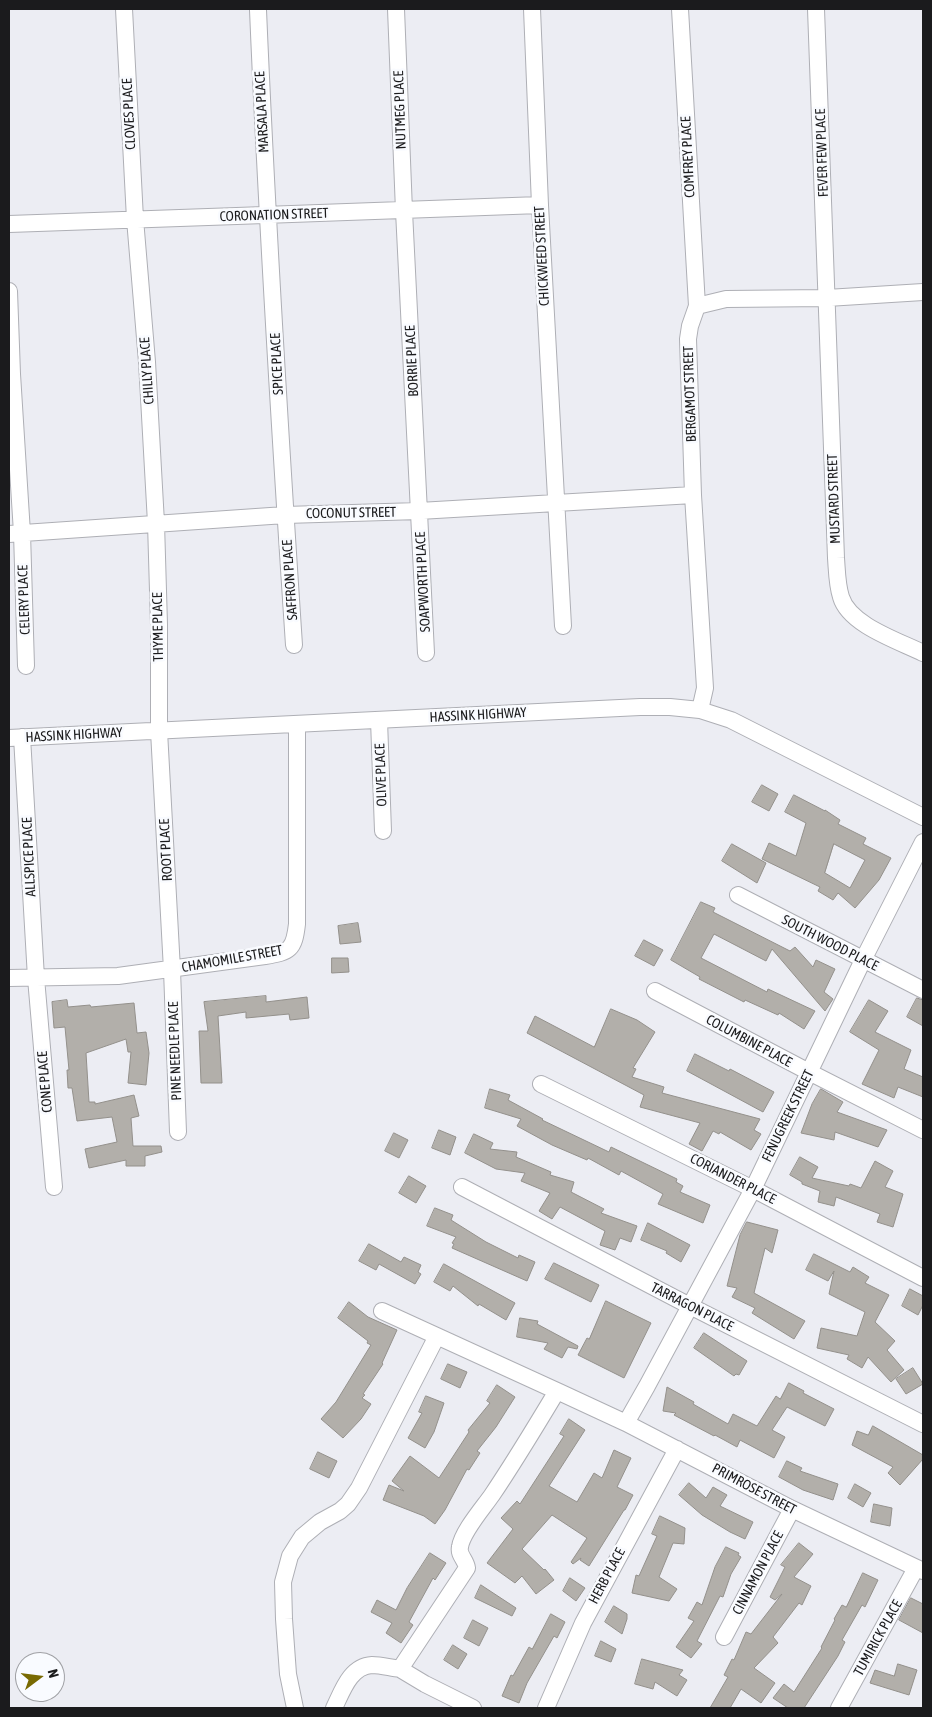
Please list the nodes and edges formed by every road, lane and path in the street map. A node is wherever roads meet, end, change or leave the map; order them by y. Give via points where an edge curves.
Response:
1 (124, 9) edge
2 (396, 9) edge
3 (532, 9) edge
4 (680, 9) edge
5 (816, 9) edge
6 (258, 10) dead end
7 (540, 205) junction
8 (404, 212) junction
9 (267, 214) junction
10 (135, 219) junction
11 (9, 224) edge
12 (9, 291) edge
13 (923, 292) edge
14 (827, 298) junction
15 (697, 306) junction
16 (693, 494) junction
17 (556, 502) junction
18 (419, 512) junction
19 (285, 514) junction
20 (156, 523) junction
21 (15, 534) edge
22 (563, 626) dead end
23 (294, 645) dead end
24 (426, 653) dead end
25 (923, 653) edge
26 (26, 666) dead end
27 (700, 710) junction
28 (379, 720) junction
29 (297, 724) junction
30 (159, 731) junction
31 (15, 738) edge
32 (923, 817) edge
33 (383, 831) dead end
34 (923, 842) edge
35 (738, 895) dead end
36 (863, 960) junction
37 (172, 970) junction
38 (9, 978) edge
39 (36, 978) junction
40 (923, 990) edge
41 (655, 991) dead end
42 (809, 1072) junction
43 (541, 1084) dead end
44 (923, 1130) edge
45 (178, 1132) dead end
46 (54, 1187) dead end
47 (462, 1187) dead end
48 (753, 1189) junction
49 (923, 1278) edge
50 (690, 1306) junction
51 (382, 1310) dead end
52 (438, 1336) junction
53 (558, 1391) junction
54 (626, 1423) junction
55 (923, 1424) edge
56 (677, 1449) junction
57 (792, 1510) junction
58 (920, 1570) edge
59 (724, 1638) dead end
60 (400, 1669) junction
61 (295, 1708) edge
62 (334, 1708) edge
63 (472, 1708) edge
64 (546, 1708) edge
65 (839, 1708) edge

1 - 10 street, CLOVES PLACE
2 - 8 street, NUTMEG PLACE
3 - 7 street, CHICKWEED STREET
4 - 15 street, COMFREY PLACE
5 - 14 street, FEVER FEW PLACE
6 - 9 street, MARSALA PLACE
7 - 8 street, CORONATION STREET
7 - 17 street, CHICKWEED STREET
8 - 9 street, CORONATION STREET
8 - 18 street, BORRIE PLACE
9 - 10 street, CORONATION STREET
9 - 19 street, SPICE PLACE
10 - 11 street, CORONATION STREET
10 - 20 street, CHILLY PLACE
12 - 21 street, CELERY PLACE
13 - 14 street
14 - 15 street via 726,299
14 - 25 street, MUSTARD STREET via 836,558 841,597 853,617
15 - 16 street, BERGAMOT STREET via 688,339
16 - 17 street, COCONUT STREET
16 - 27 street, BERGAMOT STREET via 704,688
17 - 18 street, COCONUT STREET
17 - 22 street, CHICKWEED STREET
18 - 19 street, COCONUT STREET
18 - 24 street, SOAPWORTH PLACE
19 - 20 street, COCONUT STREET
19 - 23 street, SAFFRON PLACE
20 - 21 street, COCONUT STREET
20 - 30 street, THYME PLACE
21 - 26 street, CELERY PLACE
27 - 28 street, HASSINK HIGHWAY via 640,707
27 - 32 street, HASSINK HIGHWAY via 731,720
28 - 29 street, HASSINK HIGHWAY
28 - 33 street, OLIVE PLACE
29 - 30 street, HASSINK HIGHWAY
29 - 37 street, CHAMOMILE STREET via 297,924 293,944 281,954
30 - 31 street, HASSINK HIGHWAY
30 - 37 street, ROOT PLACE
31 - 39 street, ALLSPICE PLACE
34 - 36 street, FENUGREEK STREET
35 - 36 street, SOUTH WOOD PLACE
36 - 40 street, SOUTH WOOD PLACE
36 - 42 street, FENUGREEK STREET
37 - 39 street, CHAMOMILE STREET via 118,976
37 - 45 street, PINE NEEDLE PLACE
38 - 39 street, CHAMOMILE STREET
39 - 46 street, CONE PLACE
41 - 42 street, COLUMBINE PLACE
42 - 44 street, COLUMBINE PLACE
42 - 48 street, FENUGREEK STREET
43 - 48 street, CORIANDER PLACE
47 - 50 street, TARRAGON PLACE
48 - 49 street, CORIANDER PLACE
48 - 50 street, FENUGREEK STREET
50 - 54 street, FENUGREEK STREET
50 - 55 street, TARRAGON PLACE
51 - 52 street, PRIMROSE STREET
52 - 53 street, PRIMROSE STREET
52 - 61 street via 359,1488 340,1512 320,1522 302,1537 290,1556 282,1582 288,1674
53 - 54 street, PRIMROSE STREET
53 - 60 street via 472,1523 459,1549 467,1568
54 - 56 street, PRIMROSE STREET
56 - 57 street, PRIMROSE STREET
56 - 64 street, HERB PLACE via 583,1623
57 - 58 street, PRIMROSE STREET
57 - 59 street, CINNAMON PLACE
58 - 65 street, TUMIRICK PLACE
60 - 62 street via 363,1667 353,1673
60 - 63 street

